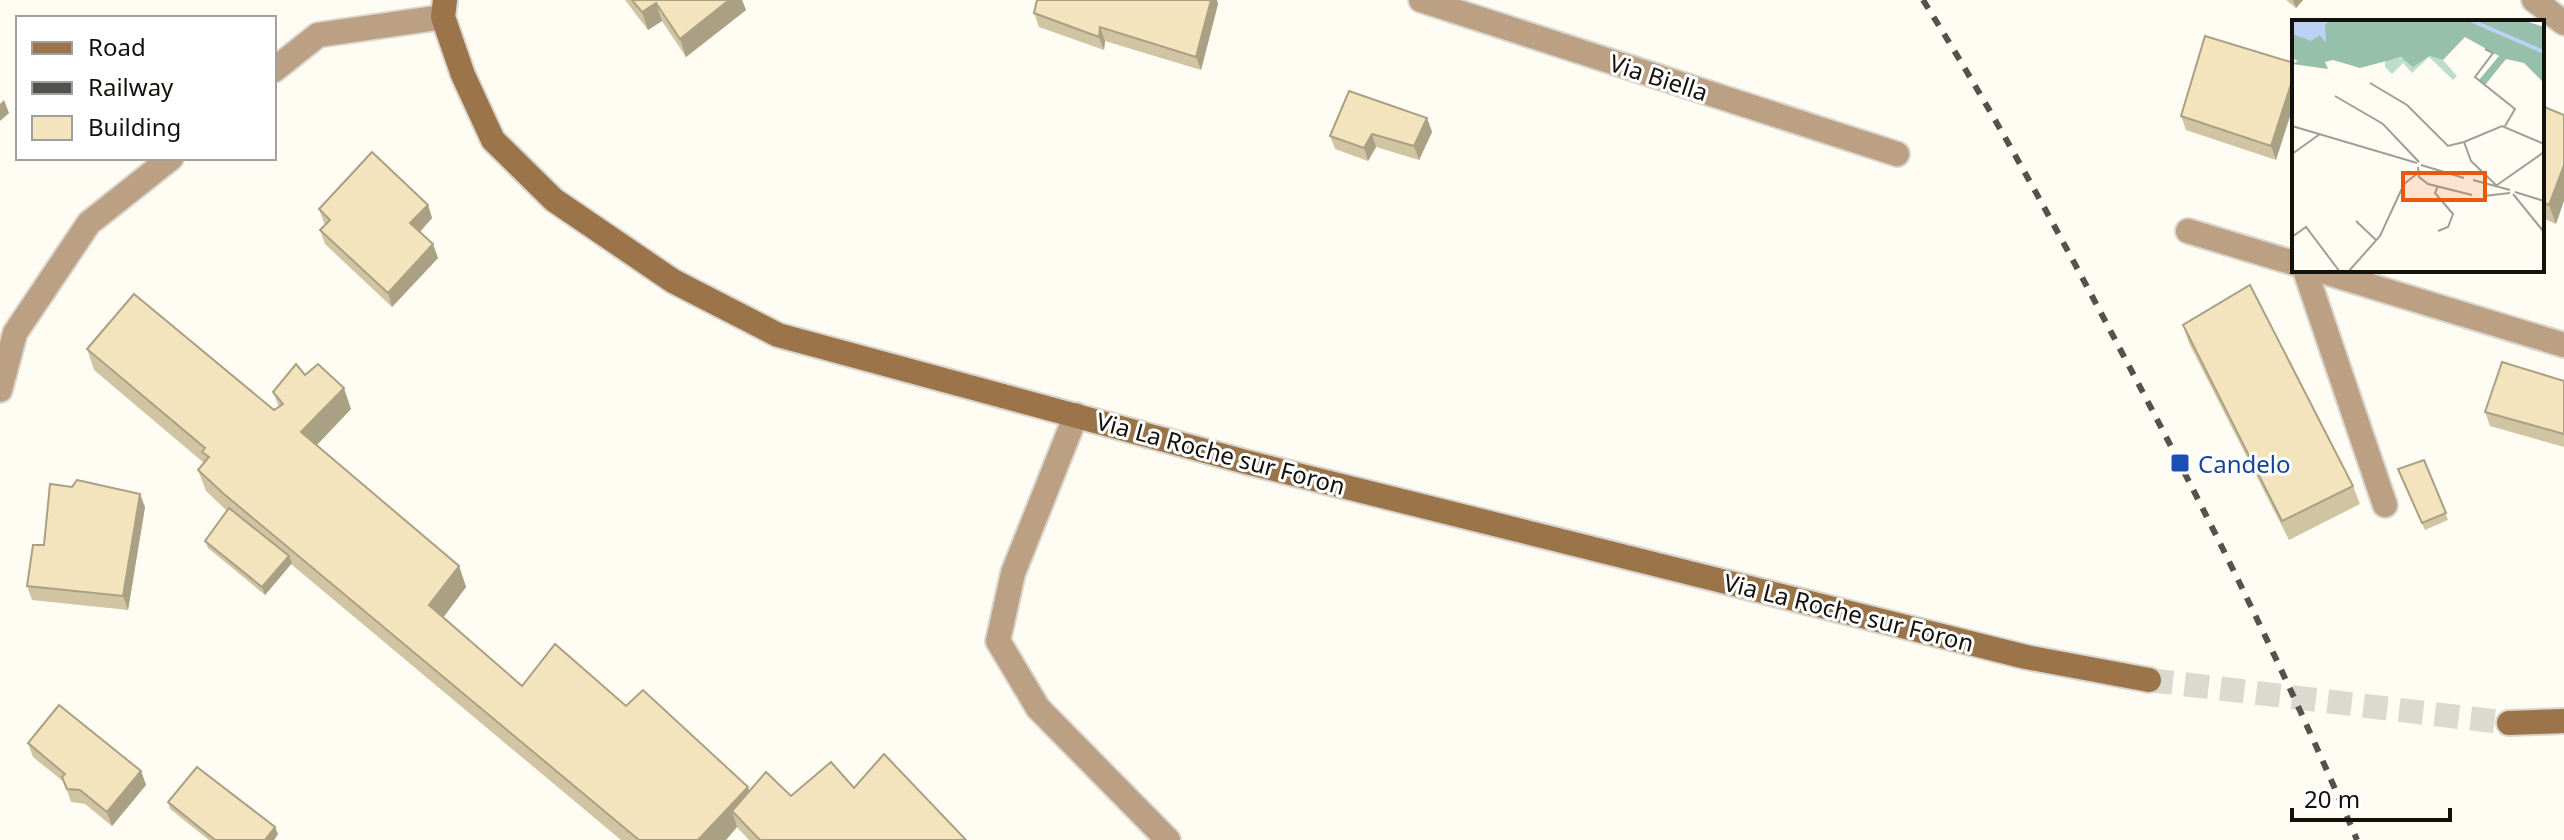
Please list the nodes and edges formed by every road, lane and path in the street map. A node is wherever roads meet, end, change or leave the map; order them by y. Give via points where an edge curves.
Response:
1 (1421, 0) edge
2 (2534, 0) edge
3 (444, 8) edge
4 (2564, 23) edge
5 (276, 68) edge
6 (1897, 154) dead end
7 (168, 160) edge
8 (2188, 231) dead end
9 (2292, 262) edge
10 (2306, 272) edge
11 (2325, 272) edge
12 (2564, 345) edge
13 (0, 390) edge
14 (1076, 415) junction
15 (2385, 505) dead end
16 (2149, 680) tunnel mouth
17 (2564, 721) edge
18 (2509, 723) tunnel mouth
19 (1168, 840) edge

1 - 6 street, Via Biella
2 - 4 street
3 - 5 street via 318,35
3 - 14 street, Via La Roche sur Foron via 463,75 493,140 554,200 673,281 778,335
7 - 13 street via 89,223 15,333
8 - 9 street
10 - 15 street
11 - 12 street
14 - 16 street, Via La Roche sur Foron via 2026,657
14 - 19 street via 1013,573 998,641 1038,708
17 - 18 street

